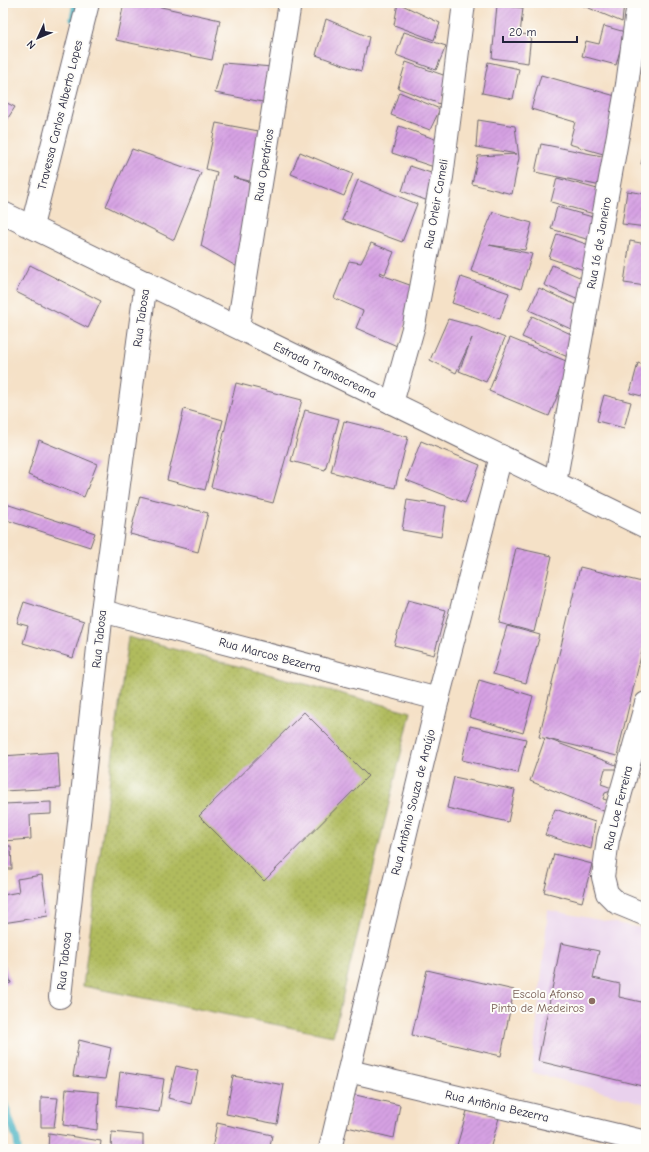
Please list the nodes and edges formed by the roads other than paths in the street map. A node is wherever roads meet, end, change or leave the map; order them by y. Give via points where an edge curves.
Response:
1 (88, 3) edge
2 (290, 3) edge
3 (464, 3) edge
4 (638, 3) edge
5 (3, 213) edge
6 (32, 226) junction
7 (146, 282) junction
8 (238, 327) junction
9 (392, 403) junction
10 (501, 456) junction
11 (556, 483) junction
12 (646, 527) edge
13 (102, 611) junction
14 (438, 699) junction
15 (646, 704) edge
16 (646, 915) edge
17 (60, 997) dead end
18 (349, 1071) junction
19 (646, 1142) edge
20 (330, 1149) edge

1 - 6 street, Travessa Carlos Alberto Lopes
2 - 8 street, Rua Operários
3 - 9 street, Rua Orleir Cameli via 442,178 414,325
4 - 11 street, Rua 16 de Janeiro via 627,85
5 - 6 street, Estrada Transacreana
6 - 7 street, Estrada Transacreana
7 - 8 street, Estrada Transacreana
7 - 13 street, Rua Tabosa
8 - 9 street, Estrada Transacreana
9 - 10 street, Estrada Transacreana
10 - 11 street, Estrada Transacreana
10 - 14 street, Rua Antônio Souza de Araújo
11 - 12 street, Estrada Transacreana
13 - 14 street, Rua Marcos Bezerra
13 - 17 street, Rua Tabosa
14 - 18 street, Rua Antônio Souza de Araújo
15 - 16 street, Rua Loe Ferreira via 608,839 603,877 607,893 617,903
18 - 19 street, Rua Antônia Bezerra
18 - 20 street, Rua Antônio Souza de Araújo

